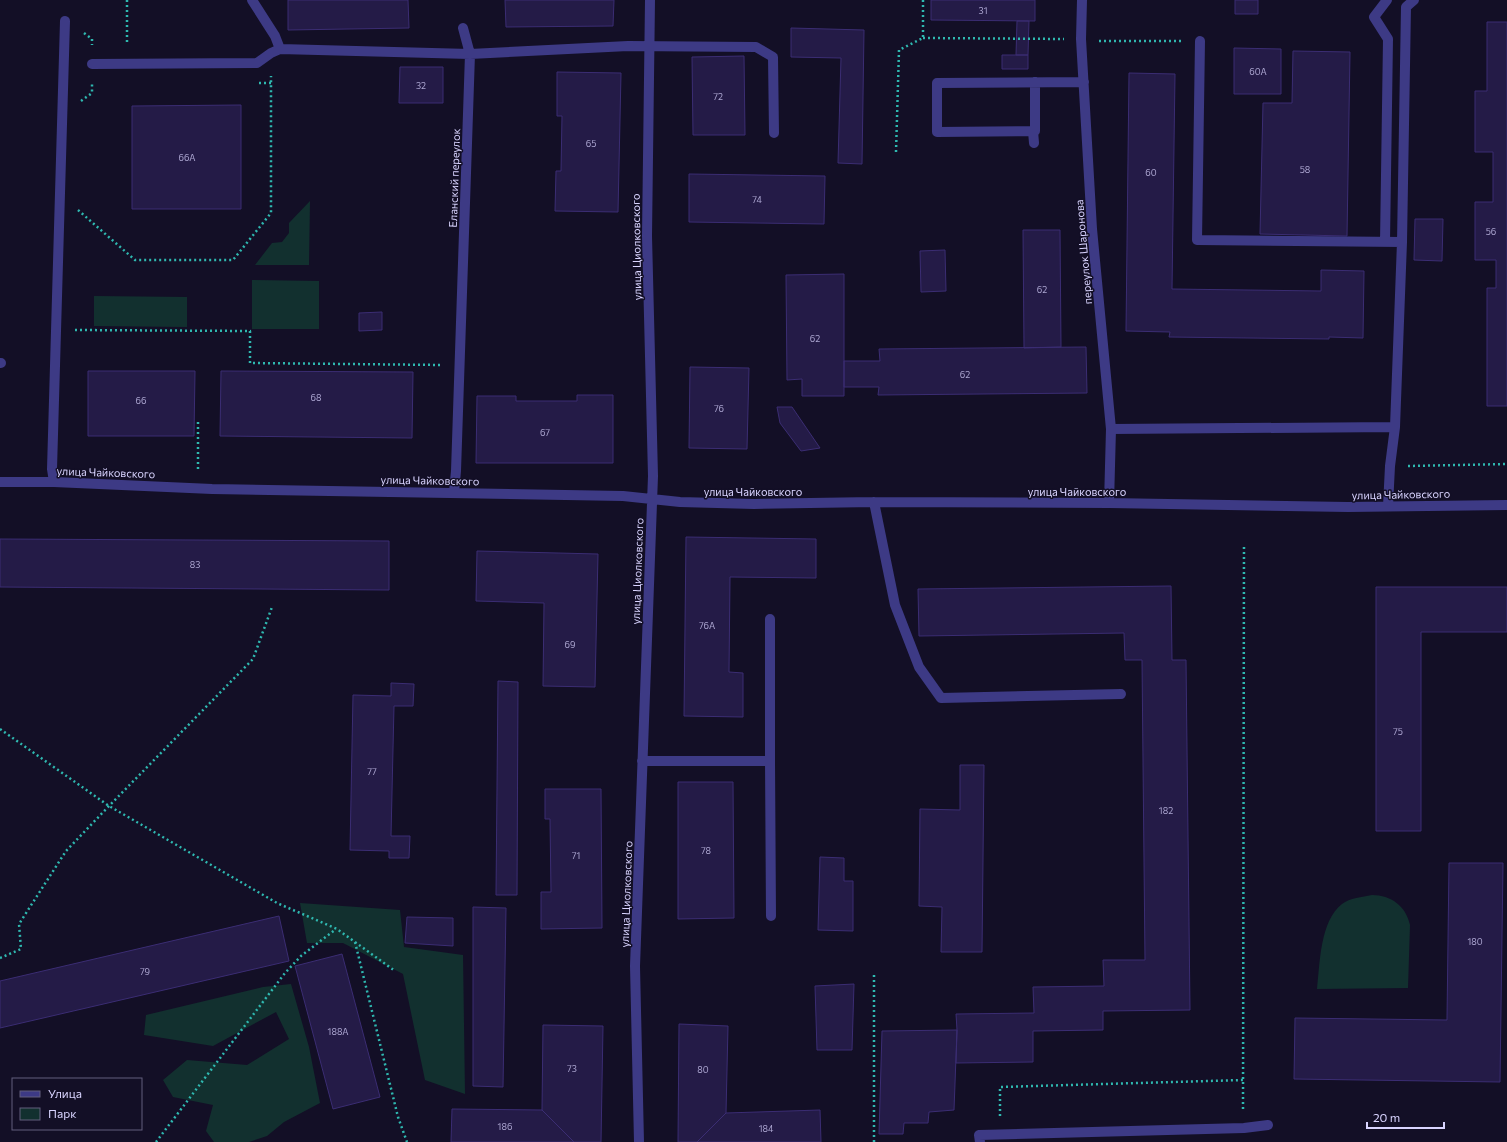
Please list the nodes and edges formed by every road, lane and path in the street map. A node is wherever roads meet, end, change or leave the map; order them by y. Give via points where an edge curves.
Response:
1 (127, 0) edge
2 (252, 0) edge
3 (650, 0) edge
4 (923, 0) edge
5 (1082, 0) edge
6 (1387, 0) edge
7 (1414, 0) edge
8 (65, 21) dead end
9 (463, 28) dead end
10 (923, 38) junction
11 (1081, 39) junction
12 (1200, 41) joint
13 (649, 46) junction
14 (275, 51) junction
15 (470, 54) junction
16 (92, 64) dead end
17 (127, 64) junction
18 (1035, 82) junction
19 (1084, 82) junction
20 (1033, 131) junction
21 (774, 132) dead end
22 (1034, 143) dead end
23 (896, 152) dead end
24 (74, 206) dead end
25 (1385, 242) junction
26 (1402, 242) junction
27 (72, 330) dead end
28 (460, 365) junction
29 (198, 420) dead end
30 (1395, 428) junction
31 (1111, 429) junction
32 (1507, 464) edge
33 (1390, 466) junction
34 (198, 470) dead end
35 (0, 482) edge
36 (54, 482) junction
37 (454, 492) junction
38 (651, 499) junction
39 (874, 502) junction
40 (1109, 502) junction
41 (1507, 505) edge
42 (1388, 506) junction
43 (1244, 546) dead end
44 (272, 607) dead end
45 (770, 619) dead end
46 (1121, 694) dead end
47 (0, 729) edge
48 (642, 761) junction
49 (770, 761) junction
50 (109, 806) junction
51 (771, 916) dead end
52 (337, 929) junction
53 (354, 942) junction
54 (0, 958) edge
55 (395, 971) dead end
56 (874, 974) dead end
57 (1000, 1087) dead end
58 (1268, 1125) dead end
59 (156, 1142) edge
60 (407, 1142) edge
61 (639, 1142) edge
62 (874, 1142) edge
63 (980, 1142) edge

1 - 17 path
2 - 14 street via 275,36
3 - 13 street, улица Циолковского
4 - 10 path
5 - 11 street, переулок Шаронова
6 - 25 street via 1374,17 1388,39
7 - 26 street via 1406,7
8 - 36 street via 52,469
9 - 15 street, Еланский переулок
10 - 11 path
10 - 23 path via 899,50
11 - 12 path
11 - 19 street, переулок Шаронова
12 - 25 street via 1197,240
13 - 15 street
13 - 21 street via 756,47 773,57
13 - 38 street, улица Циолковского via 647,236
14 - 15 street
14 - 17 street via 257,63
14 - 24 path via 271,213 233,260 135,260
15 - 28 street, Еланский переулок
16 - 17 street
18 - 19 street
18 - 20 street
18 - 20 street via 937,83 937,132
19 - 31 street, переулок Шаронова via 1092,229
20 - 22 street
25 - 26 street
26 - 30 street
27 - 28 path via 250,331 250,363
28 - 37 street, Еланский переулок
29 - 34 path
30 - 31 street
30 - 33 street
31 - 40 street, переулок Шаронова
32 - 33 path
33 - 42 street
35 - 36 street, улица Чайковского
36 - 37 street, улица Чайковского via 212,488
37 - 38 street, улица Чайковского via 623,496
38 - 39 street, улица Чайковского via 754,504
38 - 48 street, улица Циолковского
39 - 40 street, улица Чайковского
39 - 46 street via 895,606 919,667 941,698
40 - 42 street, улица Чайковского
41 - 42 street, улица Чайковского
43 - 57 path via 1242,1080
44 - 50 path via 253,659
45 - 49 street
47 - 50 path
48 - 49 street
48 - 61 street, улица Циолковского via 635,966
49 - 51 street
50 - 52 path via 277,903
50 - 54 path via 66,851 19,924 21,950
52 - 53 path
52 - 59 path via 300,956 285,973
53 - 55 path
53 - 60 path via 398,1117
56 - 62 path
58 - 63 street via 1244,1128 979,1135

